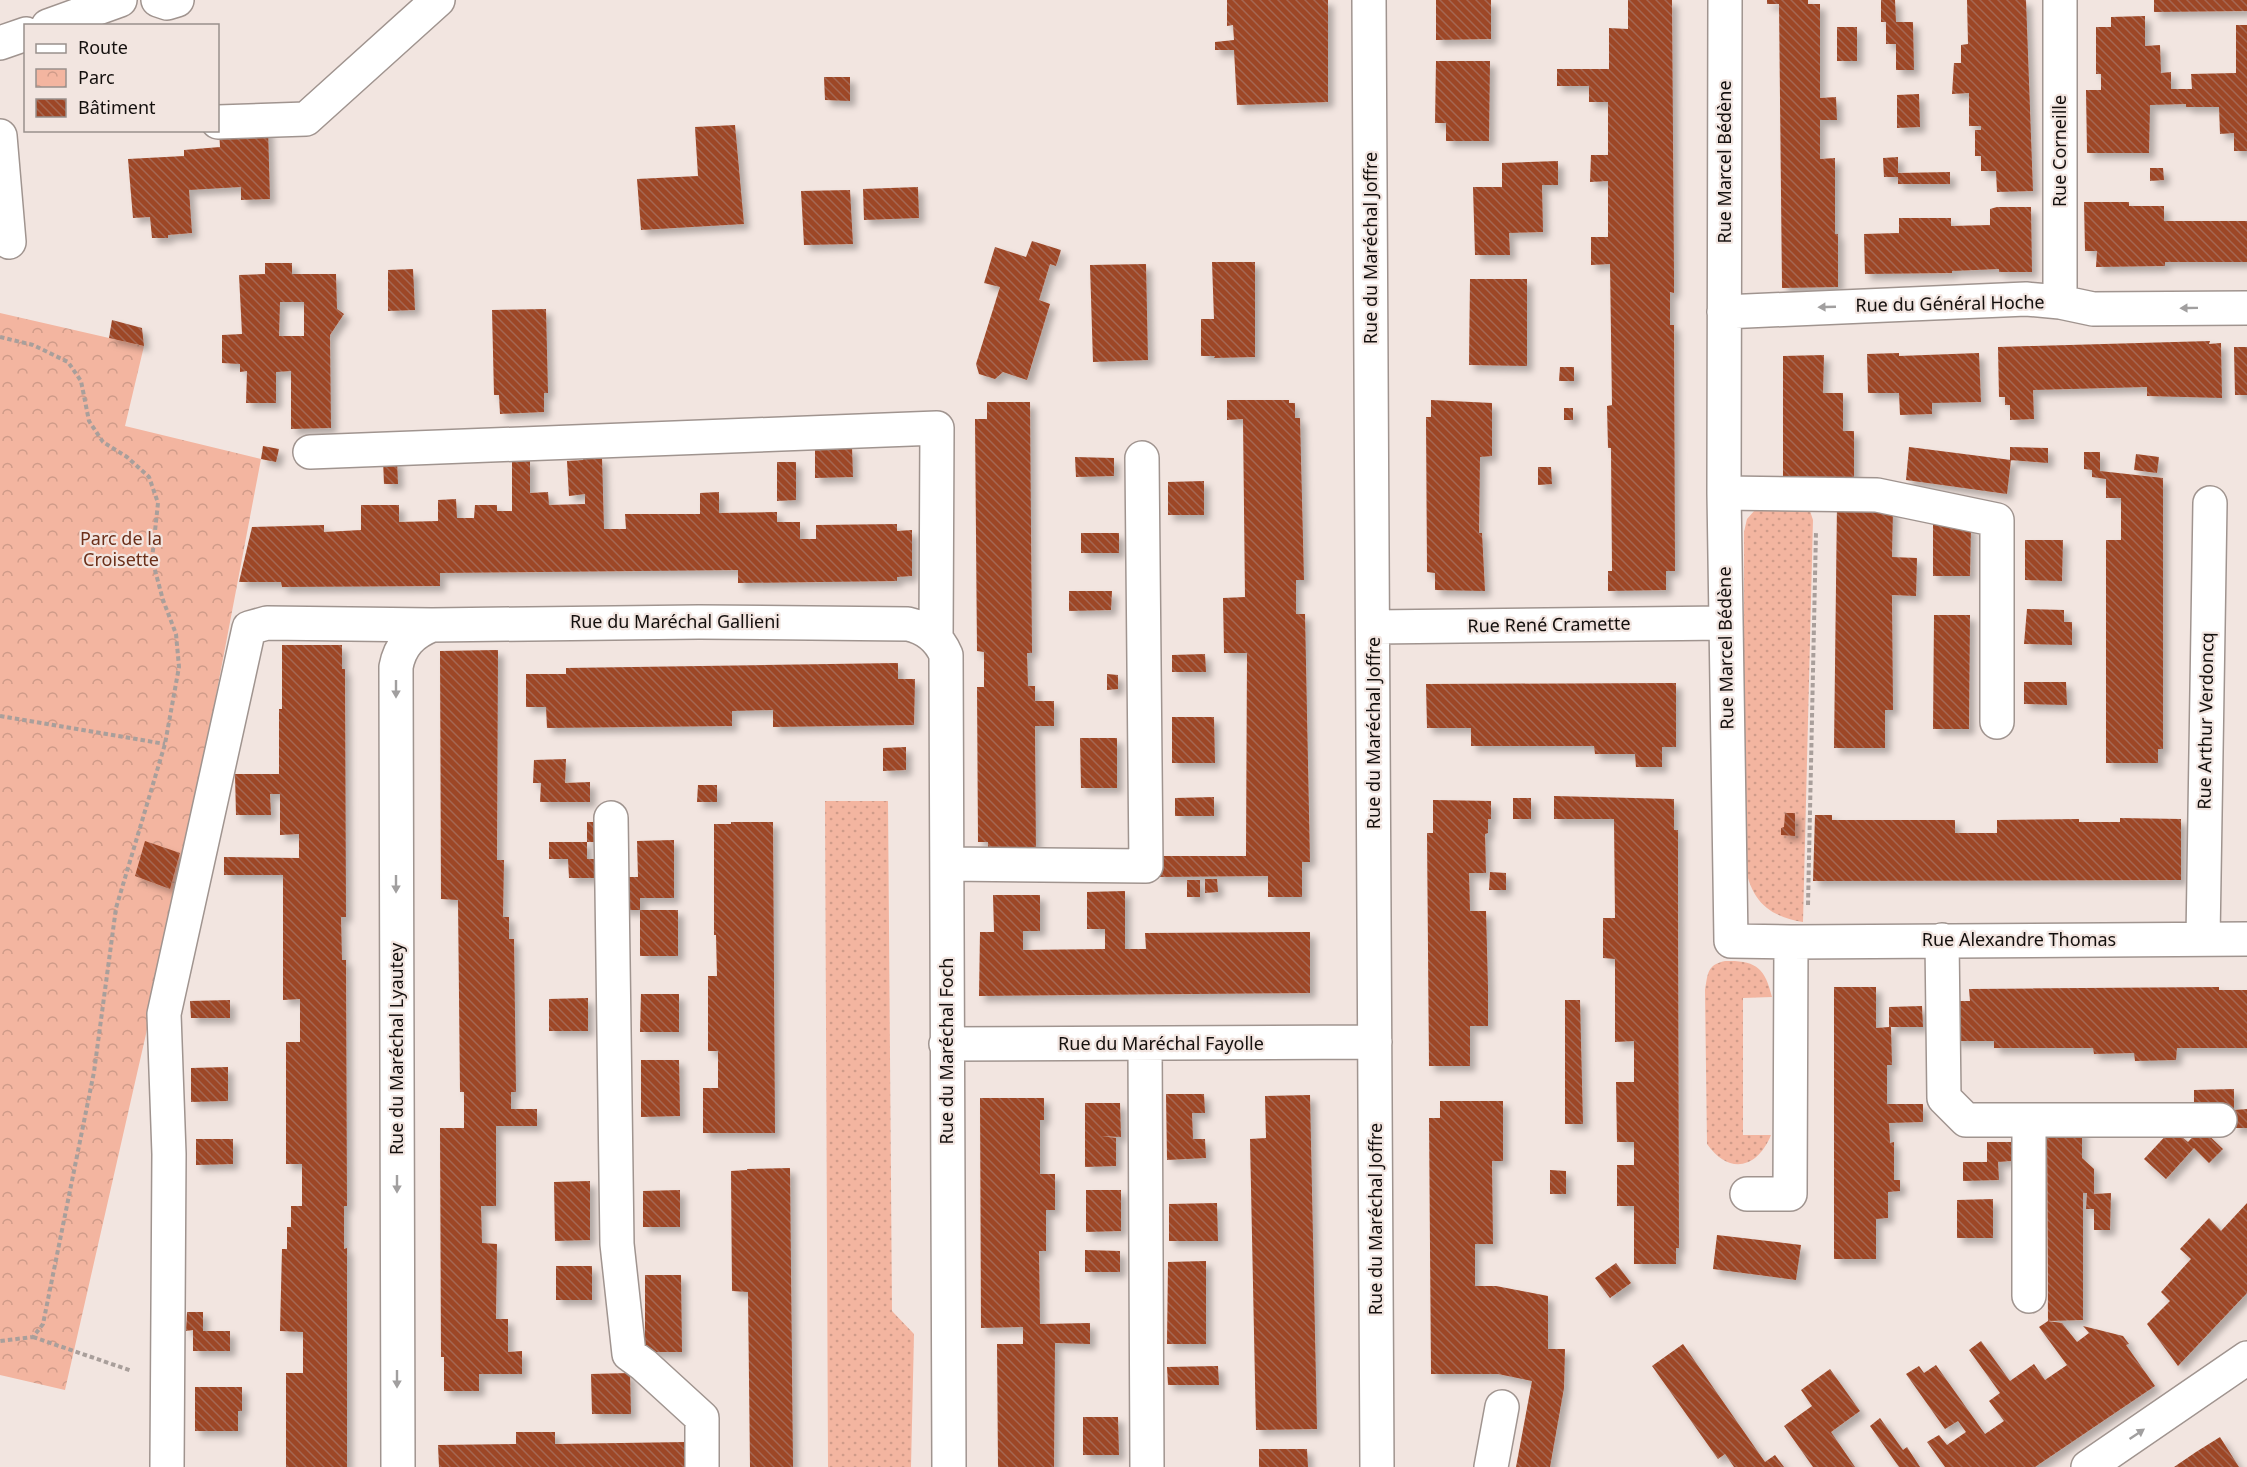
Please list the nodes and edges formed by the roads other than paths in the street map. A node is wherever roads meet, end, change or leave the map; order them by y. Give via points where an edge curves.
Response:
1 (120, 0) edge
2 (158, 0) edge
3 (177, 0) edge
4 (438, 0) edge
5 (1369, 0) edge
6 (1725, 0) edge
7 (2060, 0) edge
8 (54, 24) edge
9 (24, 35) edge
10 (0, 43) edge
11 (219, 122) edge
12 (0, 136) edge
13 (9, 242) dead end
14 (2060, 302) junction
15 (2247, 308) edge
16 (1724, 312) junction
17 (310, 452) dead end
18 (1142, 458) dead end
19 (1724, 493) junction
20 (2210, 503) dead end
21 (1725, 623) junction
22 (1374, 627) junction
23 (422, 630) junction
24 (936, 639) junction
25 (1997, 722) dead end
26 (611, 818) dead end
27 (947, 864) junction
28 (2203, 939) junction
29 (2247, 939) edge
30 (1942, 940) junction
31 (1799, 942) junction
32 (1375, 1042) junction
33 (946, 1044) junction
34 (1145, 1044) junction
35 (2030, 1120) junction
36 (2220, 1120) dead end
37 (1747, 1194) dead end
38 (2029, 1296) dead end
39 (2247, 1358) edge
40 (1502, 1407) dead end
41 (167, 1467) edge
42 (398, 1467) edge
43 (702, 1467) edge
44 (949, 1467) edge
45 (1147, 1467) edge
46 (1377, 1467) edge
47 (1491, 1467) edge
48 (2088, 1467) edge

1 - 8 street
2 - 3 street
4 - 11 street via 306,119
5 - 22 street, Rue du Maréchal Joffre
6 - 16 street, Rue Marcel Bédène
7 - 14 street, Rue Corneille
9 - 10 street
12 - 13 street
15 -> 14 street, Rue du Général Hoche via 2093,309
14 -> 16 street, Rue du Général Hoche via 2026,299
16 - 19 street, Rue Marcel Bédène
17 - 24 street via 937,428
18 - 27 street via 1146,866
19 - 21 street, Rue Marcel Bédène
19 - 25 street via 1877,495 1997,520
20 - 28 street, Rue Arthur Verdoncq
21 - 22 street, Rue René Cramette
21 - 31 street, Rue Marcel Bédène via 1731,941
22 - 32 street, Rue du Maréchal Joffre
23 - 24 street, Rue du Maréchal Gallieni via 619,622 896,622 919,626
23 - 41 street, Rue du Maréchal Gallieni via 267,623 249,628 164,1014 169,1154
23 -> 42 street, Rue du Maréchal Lyautey via 400,650 396,667
24 - 27 street, Rue du Maréchal Foch via 946,656 947,667
26 - 43 street via 617,1244 629,1354 702,1418
27 - 33 street, Rue du Maréchal Foch
28 - 29 street, Rue Alexandre Thomas
28 - 30 street, Rue Alexandre Thomas
30 - 31 street, Rue Alexandre Thomas
30 - 35 street via 1944,1098 1966,1120
31 - 37 street via 1790,1194
32 - 34 street, Rue du Maréchal Fayolle
32 - 46 street, Rue du Maréchal Joffre
33 - 34 street, Rue du Maréchal Fayolle
33 - 44 street, Rue du Maréchal Foch
34 - 45 street
35 - 36 street
35 - 38 street
48 -> 39 street
40 - 47 street

